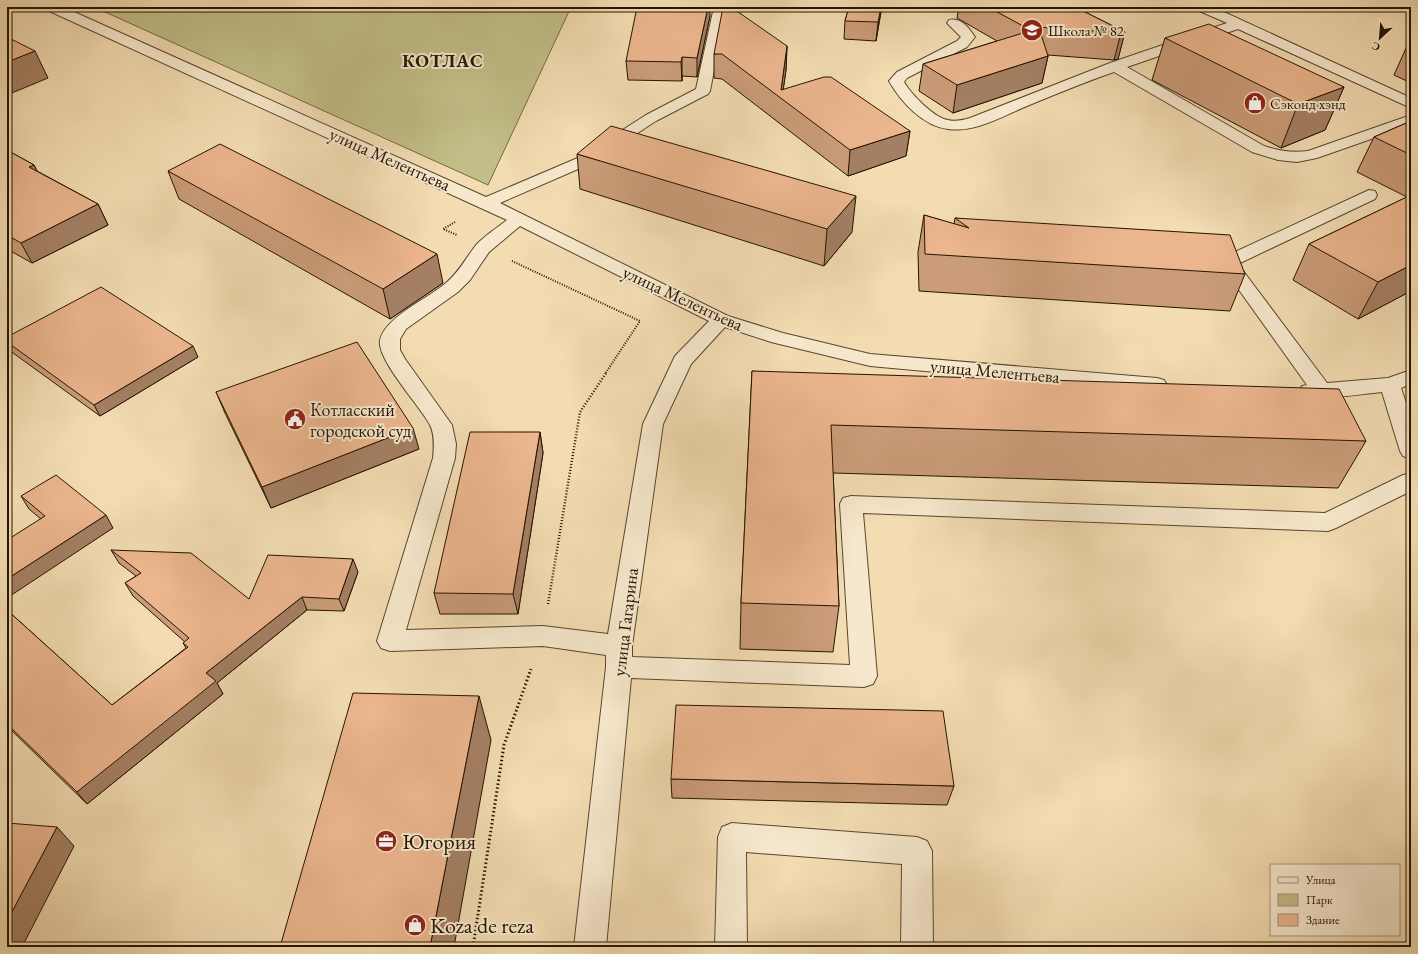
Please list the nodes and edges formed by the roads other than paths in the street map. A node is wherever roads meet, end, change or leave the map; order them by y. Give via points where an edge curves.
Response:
1 (52, 7) edge
2 (720, 7) edge
3 (1202, 7) edge
4 (954, 23) dead end
5 (1238, 24) junction
6 (1115, 66) junction
7 (1411, 104) edge
8 (1411, 120) edge
9 (1368, 195) dead end
10 (486, 203) junction
11 (518, 219) junction
12 (721, 320) junction
13 (1411, 377) edge
14 (1390, 385) junction
15 (1172, 386) edge
16 (1290, 391) edge
17 (1322, 391) junction
18 (1411, 451) edge
19 (1411, 481) edge
20 (619, 657) junction
21 (590, 947) edge
22 (731, 947) edge
23 (917, 947) edge

1 - 10 street, улица Мелентьева
2 - 10 street via 703,91 651,118 586,160
3 - 5 street
4 - 6 street via 968,37 962,44 902,75 896,82 900,89 936,122 950,125 975,122
5 - 6 street
5 - 7 street
6 - 8 street via 1258,149 1275,156 1293,158 1312,155
9 - 17 street via 1228,262
10 - 11 street, улица Мелентьева
11 - 12 street, улица Мелентьева
11 - 20 street via 483,248 464,276 452,288 399,325 390,339 390,350 396,361 441,425 445,444 444,458 390,641 543,636
12 - 15 street, улица Мелентьева via 778,338 870,360
12 - 20 street, улица Гагарина via 682,361 653,424
13 - 14 street
14 - 17 street
14 - 18 street
16 - 17 street
19 - 20 street via 1328,522 851,504 864,676
20 - 21 street, улица Гагарина
22 - 23 street via 732,837 917,851

